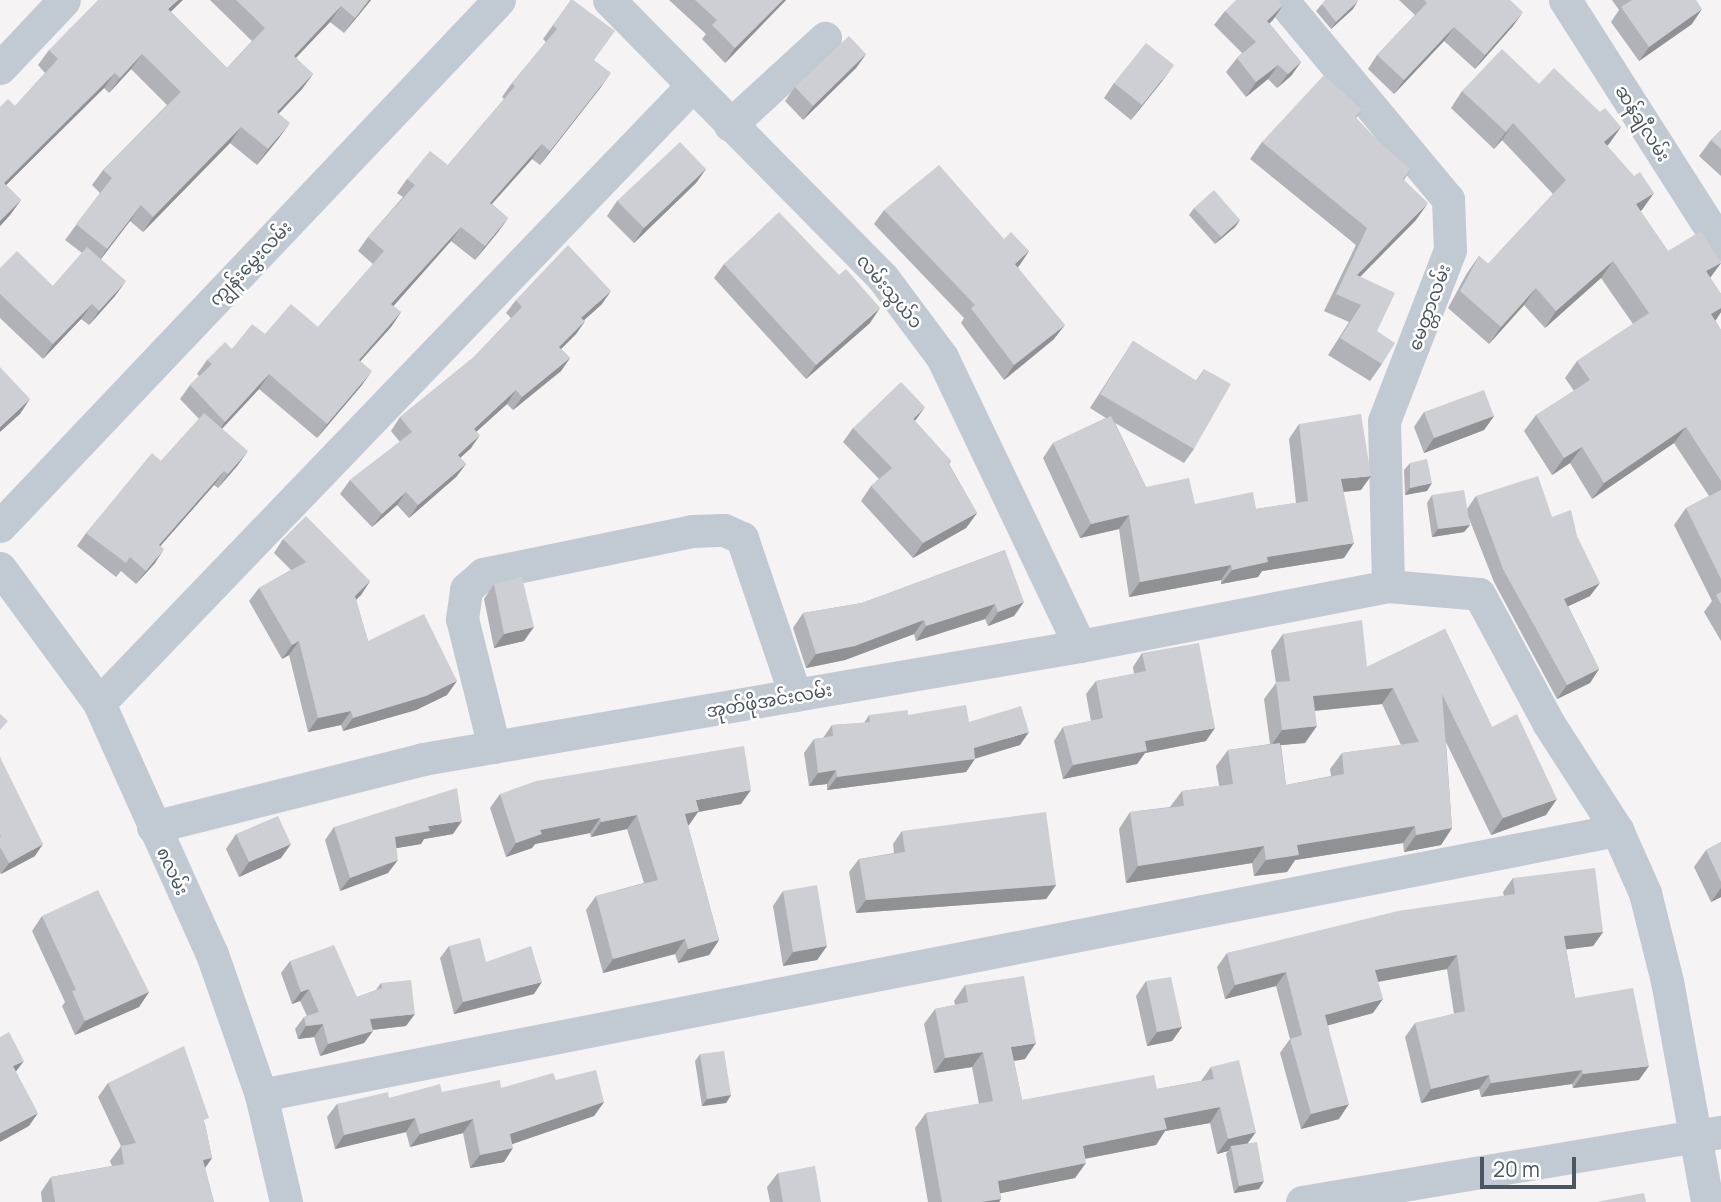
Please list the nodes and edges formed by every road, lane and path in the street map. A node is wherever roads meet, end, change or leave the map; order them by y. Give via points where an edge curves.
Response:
1 (64, 0) edge
2 (499, 0) edge
3 (608, 0) edge
4 (1282, 0) edge
5 (1565, 0) edge
6 (825, 38) dead end
7 (0, 68) edge
8 (692, 86) junction
9 (730, 125) junction
10 (1721, 245) edge
11 (0, 526) edge
12 (0, 568) edge
13 (1388, 586) junction
14 (1080, 646) junction
15 (795, 695) junction
16 (99, 703) junction
17 (494, 747) junction
18 (153, 827) junction
19 (1617, 830) junction
20 (261, 1095) junction
21 (1709, 1134) edge
22 (1406, 1193) edge
23 (286, 1202) edge
24 (1302, 1202) edge
25 (1707, 1202) edge

1 - 7 street
2 - 11 street, ကျွန်းမွှေးလမ်း
3 - 8 street, လမ်းသွယ်၁
4 - 13 street, မေတ္တာလမ်း via 1448,199 1450,250 1384,421
5 - 10 street, ဆန်ချီလမ်း
6 - 9 street
8 - 9 street, လမ်းသွယ်၁
8 - 16 street
9 - 14 street, လမ်းသွယ်၁ via 883,278 942,357
12 - 16 street, ၈လမ်း
13 - 14 street, အုတ်ဖိုအင်းလမ်း
13 - 19 street, အုတ်ဖိုအင်းလမ်း via 1479,594 1549,724
14 - 15 street, အုတ်ဖိုအင်းလမ်း
15 - 17 street, အုတ်ဖိုအင်းလမ်း
15 - 17 street via 742,538 724,530 692,531 483,574 466,590 462,619
16 - 18 street, ၈လမ်း
17 - 18 street, အုတ်ဖိုအင်းလမ်း via 423,759
18 - 20 street, ၈လမ်း via 212,954
19 - 20 street
19 - 21 street via 1645,894
20 - 23 street, ၈လမ်း
21 - 22 street
21 - 25 street
22 - 24 street

